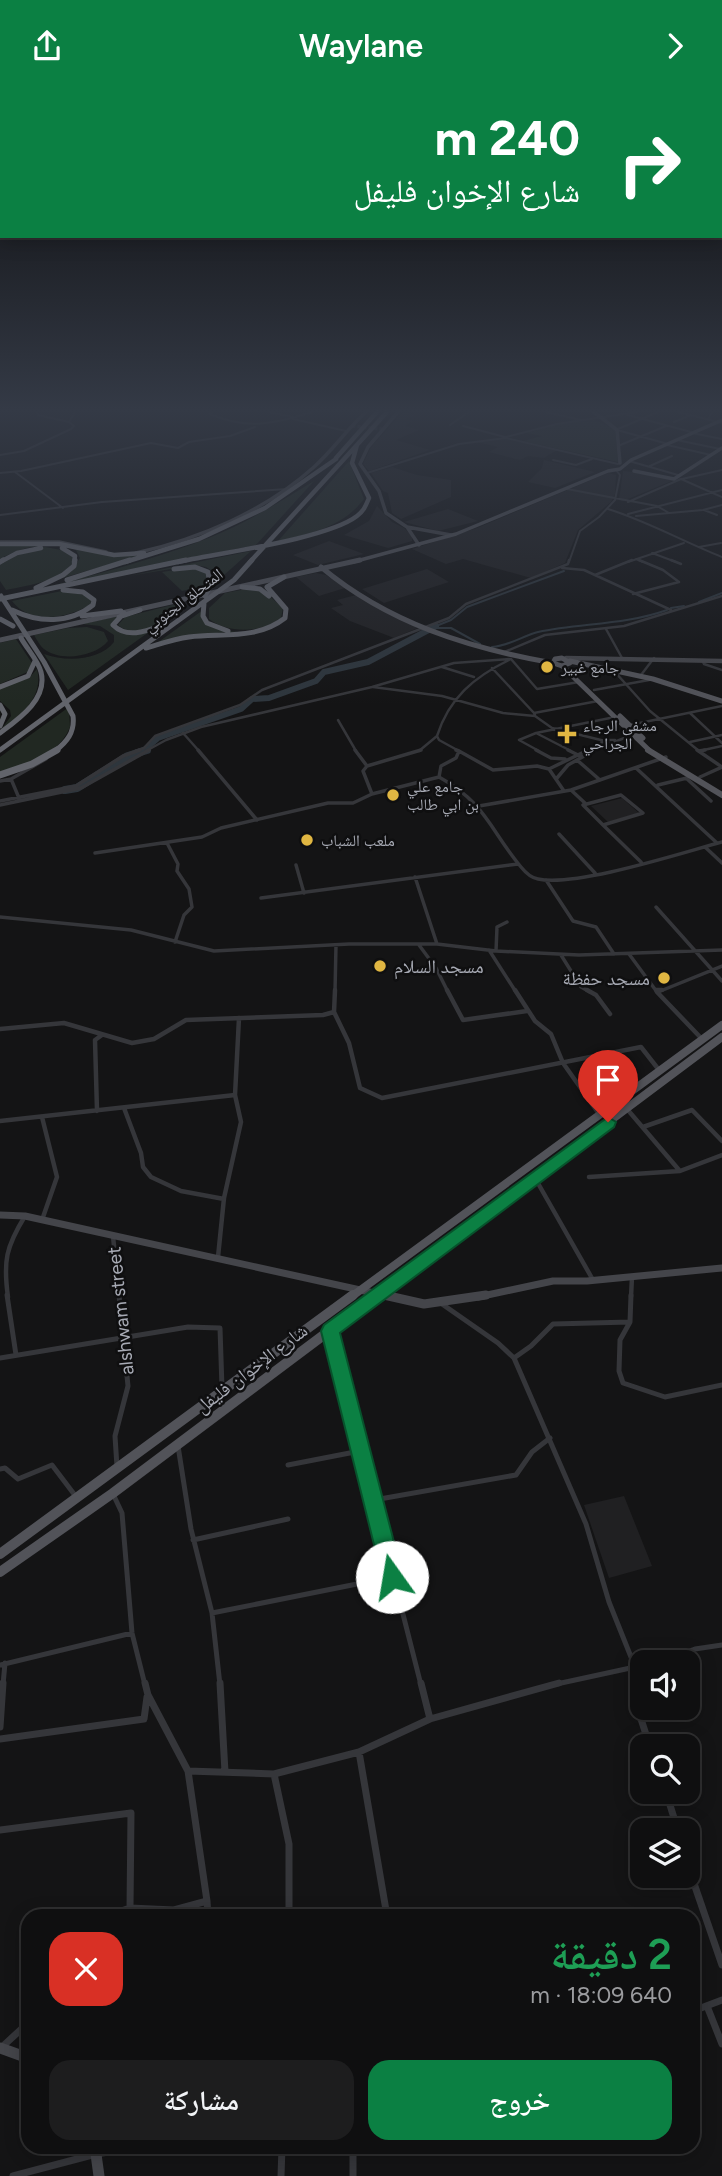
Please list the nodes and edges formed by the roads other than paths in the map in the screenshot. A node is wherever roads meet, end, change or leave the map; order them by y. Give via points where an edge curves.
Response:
1 (51, 509) edge
2 (249, 509) edge
3 (262, 509) edge
4 (291, 509) edge
5 (300, 509) edge
6 (363, 509) edge
7 (385, 509) edge
8 (511, 509) edge
9 (514, 509) edge
10 (608, 509) edge
11 (609, 509) edge
12 (644, 509) edge
13 (663, 509) edge
14 (704, 510) joint
15 (244, 512) junction
16 (669, 513) junction
17 (626, 514) junction
18 (0, 515) edge
19 (717, 515) dead end
20 (633, 516) junction
21 (242, 519) junction
22 (407, 527) junction
23 (448, 535) junction
24 (0, 543) edge
25 (417, 543) junction
26 (685, 543) junction
27 (721, 543) edge
28 (698, 547) junction
29 (173, 548) junction
30 (651, 553) junction
31 (722, 557) edge
32 (636, 559) junction
33 (0, 562) edge
34 (681, 564) dead end
35 (324, 568) junction
36 (559, 568) junction
37 (595, 575) junction
38 (284, 577) junction
39 (269, 580) junction
40 (89, 581) junction
41 (242, 586) junction
42 (36, 588) junction
43 (18, 594) junction
44 (633, 594) junction
45 (193, 597) junction
46 (0, 598) edge
47 (722, 599) edge
48 (205, 600) junction
49 (8, 607) junction
50 (140, 610) junction
51 (672, 610) junction
52 (123, 612) junction
53 (62, 618) junction
54 (118, 618) junction
55 (0, 619) edge
56 (166, 624) junction
57 (13, 626) junction
58 (426, 627) junction
59 (606, 629) junction
60 (247, 632) junction
61 (0, 639) edge
62 (138, 651) junction
63 (503, 653) junction
64 (622, 657) junction
65 (512, 658) junction
66 (654, 658) junction
67 (702, 660) junction
68 (35, 661) junction
69 (554, 661) junction
70 (722, 661) edge
71 (567, 663) junction
72 (442, 666) junction
73 (491, 668) junction
74 (722, 670) edge
75 (615, 672) junction
76 (639, 676) junction
77 (474, 677) junction
78 (649, 680) junction
79 (579, 682) junction
80 (623, 684) junction
81 (0, 687) edge
82 (372, 687) junction
83 (594, 690) junction
84 (78, 691) junction
85 (453, 701) junction
86 (598, 701) junction
87 (722, 704) edge
88 (0, 705) edge
89 (690, 713) junction
90 (535, 715) junction
91 (615, 717) junction
92 (661, 719) junction
93 (338, 720) dead end
94 (194, 724) junction
95 (630, 725) junction
96 (0, 726) edge
97 (201, 727) junction
98 (552, 728) junction
99 (0, 733) edge
100 (183, 733) junction
101 (536, 733) junction
102 (632, 735) junction
103 (722, 735) edge
104 (437, 736) junction
105 (715, 737) junction
106 (615, 740) junction
107 (605, 741) junction
108 (0, 742) edge
109 (689, 742) junction
110 (722, 744) edge
111 (0, 750) edge
112 (459, 751) junction
113 (699, 751) junction
114 (50, 754) junction
115 (578, 757) junction
116 (663, 758) junction
117 (570, 759) junction
118 (367, 766) junction
119 (722, 767) edge
120 (636, 768) junction
121 (549, 769) junction
122 (0, 775) edge
123 (439, 777) junction
124 (688, 777) junction
125 (700, 777) junction
126 (557, 778) junction
127 (11, 779) junction
128 (0, 781) edge
129 (600, 781) junction
130 (657, 786) junction
131 (722, 789) edge
132 (571, 790) junction
133 (564, 791) junction
134 (372, 794) junction
135 (722, 795) edge
136 (18, 797) junction
137 (711, 801) dead end
138 (21, 802) junction
139 (0, 803) edge
140 (586, 804) junction
141 (478, 806) junction
142 (257, 820) junction
143 (603, 825) junction
144 (559, 834) dead end
145 (167, 843) junction
146 (719, 843) edge
147 (704, 846) junction
148 (95, 853) dead end
149 (641, 862) junction
150 (722, 863) edge
151 (518, 864) junction
152 (296, 865) dead end
153 (595, 873) junction
154 (415, 877) junction
155 (546, 879) junction
156 (304, 893) junction
157 (261, 898) dead end
158 (656, 907) dead end
159 (0, 917) edge
160 (507, 922) dead end
161 (176, 941) junction
162 (419, 944) junction
163 (437, 944) junction
164 (336, 945) junction
165 (489, 950) junction
166 (693, 950) junction
167 (722, 950) edge
168 (496, 951) junction
169 (560, 954) junction
170 (629, 954) junction
171 (614, 955) junction
172 (722, 966) edge
173 (711, 970) junction
174 (722, 981) edge
175 (657, 992) junction
176 (528, 1011) junction
177 (334, 1012) junction
178 (610, 1014) dead end
179 (239, 1018) junction
180 (722, 1024) edge
181 (0, 1030) edge
182 (103, 1034) junction
183 (722, 1037) edge
184 (702, 1039) junction
185 (563, 1063) junction
186 (659, 1070) junction
187 (235, 1095) junction
188 (124, 1108) junction
189 (627, 1109) junction
190 (97, 1111) junction
191 (599, 1114) junction
192 (42, 1117) junction
193 (0, 1121) edge
194 (643, 1127) junction
195 (722, 1141) edge
196 (722, 1155) edge
197 (680, 1171) junction
198 (535, 1177) junction
199 (589, 1177) dead end
200 (224, 1199) junction
201 (0, 1215) edge
202 (25, 1216) junction
203 (42, 1220) junction
204 (113, 1236) junction
205 (218, 1257) junction
206 (722, 1268) edge
207 (632, 1276) junction
208 (593, 1280) junction
209 (360, 1289) junction
210 (381, 1293) junction
211 (442, 1304) junction
212 (630, 1322) junction
213 (330, 1331) junction
214 (123, 1336) junction
215 (16, 1355) junction
216 (0, 1358) edge
217 (514, 1358) junction
218 (722, 1385) edge
219 (223, 1391) junction
220 (550, 1438) junction
221 (177, 1445) junction
222 (360, 1451) junction
223 (288, 1465) dead end
224 (0, 1469) edge
225 (117, 1469) junction
226 (113, 1493) junction
227 (78, 1499) junction
228 (374, 1500) junction
229 (288, 1519) dead end
230 (194, 1540) junction
231 (0, 1555) edge
232 (0, 1573) edge
233 (392, 1577) junction
234 (212, 1613) junction
235 (132, 1633) junction
236 (722, 1646) edge
237 (632, 1650) edge
238 (692, 1650) edge
239 (3, 1664) edge
240 (630, 1668) edge
241 (148, 1695) junction
242 (430, 1719) junction
243 (0, 1727) edge
244 (0, 1739) edge
245 (359, 1752) junction
246 (188, 1771) junction
247 (225, 1773) junction
248 (274, 1775) junction
249 (0, 1830) edge
250 (696, 1888) edge
251 (207, 1901) junction
252 (130, 1908) junction
253 (127, 1909) edge
254 (152, 1909) edge
255 (178, 1909) edge
256 (208, 1909) edge
257 (289, 1909) edge
258 (386, 1909) edge
259 (722, 1965) edge
260 (722, 2000) edge
261 (707, 2006) junction
262 (700, 2008) edge
263 (21, 2030) edge
264 (722, 2044) edge
265 (0, 2048) edge
266 (21, 2056) edge
267 (83, 2154) edge
268 (96, 2154) edge
269 (282, 2154) edge
270 (353, 2154) edge
271 (13, 2176) edge
272 (99, 2176) edge
273 (281, 2176) edge
274 (353, 2176) edge

1 - 18 street
2 - 15 street
3 - 21 highway
4 - 48 highway, المتحلق الجنوبي
5 - 48 highway, المتحلق الجنوبي via 253,562
6 - 40 highway via 345,524 292,540
7 - 22 street
8 - 23 main road
9 - 23 main road
10 - 36 street via 580,530 568,564
11 - 17 street
12 - 17 street
13 - 16 street
14 - 16 street
14 - 19 street
15 - 21 highway
15 - 24 street via 175,542 137,552 113,553 53,542
16 - 20 street
17 - 20 street
20 - 26 street
21 - 29 highway
22 - 23 street
22 - 25 street
23 - 25 main road
24 - 29 highway via 59,544 125,555
25 - 35 main road
26 - 28 street
26 - 30 street
27 - 28 street
28 - 31 street
29 - 42 highway
30 - 32 street
30 - 34 street
32 - 37 street
32 - 44 street via 679,582
33 - 42 highway via 37,548 74,554 76,561 70,571
35 - 38 main road
35 - 39 main road
35 - 58 main road via 366,598
36 - 37 street
36 - 58 street via 466,604 449,618
37 - 44 street
38 - 39 main road
38 - 60 highway via 267,587 286,609 285,618 273,627
39 - 41 main road
40 - 43 highway
40 - 48 highway via 197,567 210,575
41 - 45 main road
41 - 60 highway via 264,591 282,612 274,624
42 - 43 highway
43 - 46 highway
43 - 53 highway via 73,590 93,598 88,610
44 - 51 street
45 - 50 main road
45 - 52 main road
46 - 49 highway
46 - 57 highway
47 - 51 street
48 - 56 highway, المتحلق الجنوبي
48 - 60 highway via 203,618 210,625
48 - 62 highway, المتحلق الجنوبي
49 - 53 highway via 29,617
49 - 114 highway via 73,714 71,734
50 - 52 main road
50 - 54 highway
51 - 59 street
52 - 53 highway
52 - 54 highway
52 - 61 main road
54 - 56 highway via 113,627 126,632
55 - 57 highway
56 - 84 highway, المتحلق الجنوبي
57 - 68 highway
58 - 63 main road
58 - 94 street via 262,690 240,705
59 - 63 street via 545,635
59 - 64 street
60 - 62 highway via 187,637
62 - 84 highway, المتحلق الجنوبي
63 - 65 main road
63 - 69 main road
64 - 66 street
64 - 71 street
65 - 69 main road
65 - 72 street
65 - 73 street
65 - 79 street via 537,689
66 - 67 street
66 - 76 street
67 - 70 street
67 - 74 street
68 - 81 highway via 28,676
68 - 99 highway via 42,677 36,698
69 - 71 main road
71 - 75 main road
71 - 76 main road
71 - 79 main road
71 - 83 main road
72 - 77 street
72 - 82 street
73 - 77 street
73 - 90 street
75 - 76 main road
75 - 80 street
76 - 78 main road
76 - 87 main road
77 - 85 street
78 - 80 street
78 - 87 main road
79 - 86 main road
80 - 83 street
80 - 92 street
82 - 85 street
82 - 97 street
83 - 95 main road
84 - 108 highway, المتحلق الجنوبي
84 - 111 highway, المتحلق الجنوبي
85 - 90 street
85 - 104 street
86 - 90 street
86 - 91 main road
87 - 89 street
88 - 96 highway via 5,714
89 - 92 street
89 - 105 street
90 - 98 street
91 - 98 street
91 - 102 main road
92 - 95 street
92 - 109 street
93 - 118 street
94 - 97 street
94 - 136 street via 155,736 144,748 76,786
95 - 116 main road
97 - 100 street
98 - 101 street
98 - 107 street
100 - 138 street via 81,788
100 - 142 street
101 - 115 street
101 - 117 street via 519,740 551,758
102 - 106 street
102 - 116 main road
103 - 105 street
104 - 112 street
104 - 118 street via 417,753
105 - 109 street
105 - 110 street
106 - 107 street
106 - 115 street
107 - 115 street
109 - 113 street
110 - 113 street
112 - 121 street via 487,768
112 - 123 street via 441,766
113 - 119 street
114 - 122 highway
114 - 127 street
115 - 117 street
115 - 126 street via 559,770
115 - 129 street
116 - 120 street
116 - 124 main road
116 - 125 main road
117 - 121 street
118 - 134 street via 363,776
119 - 125 street
120 - 129 street
120 - 130 street
121 - 126 street
123 - 134 street
123 - 141 street
124 - 130 street
124 - 135 main road
124 - 137 street
125 - 131 main road
126 - 133 street
127 - 128 street
127 - 136 street
129 - 132 street
130 - 146 street
132 - 133 street
132 - 140 street
133 - 141 street
134 - 142 street via 353,803 328,803
136 - 138 street
136 - 139 street
138 - 139 street
140 - 143 street
140 - 143 street via 621,795 643,813
141 - 151 street
142 - 145 street
143 - 149 street
144 - 153 street
145 - 148 street
145 - 161 street via 189,889 192,907 184,915
146 - 147 street
147 - 149 street
147 - 150 street
149 - 153 street
151 - 154 street
151 - 155 street via 536,878
152 - 156 street
153 - 155 street
154 - 156 street
154 - 163 street
155 - 171 street via 573,921 596,927
156 - 157 street
158 - 166 street
159 - 161 street via 94,924
160 - 168 street via 497,927
161 - 164 street via 214,951
162 - 163 street
162 - 164 street
162 - 176 street via 463,1020
163 - 165 street
164 - 177 street
165 - 168 street
165 - 176 street
166 - 167 street
166 - 170 street
166 - 173 street
168 - 169 street
169 - 171 street
169 - 178 street via 581,987 596,995
170 - 171 street
170 - 175 street
172 - 173 street
173 - 174 street
173 - 175 street
175 - 184 street
176 - 185 street via 551,1034
177 - 179 street via 305,1018
177 - 185 street via 349,1044 360,1088 382,1098
179 - 182 street via 186,1020 153,1039 132,1043
179 - 187 street
180 - 184 main road, شارع الإخوان فليفل
181 - 182 street via 64,1024
182 - 190 street via 95,1040
183 - 189 main road, شارع الإخوان فليفل
184 - 186 main road, شارع الإخوان فليفل
185 - 186 street via 641,1047
185 - 191 street
186 - 191 main road, شارع الإخوان فليفل
187 - 188 street
187 - 200 street via 241,1122
188 - 190 street
188 - 200 street via 149,1175 172,1188
189 - 194 street
189 - 198 main road, شارع الإخوان فليفل
190 - 192 street
191 - 209 main road, شارع الإخوان فليفل
192 - 193 street
192 - 203 street via 57,1177
194 - 195 street via 692,1110
194 - 197 street
196 - 197 street
197 - 199 street
198 - 208 street
198 - 210 main road, شارع الإخوان فليفل
200 - 205 street
201 - 202 street
202 - 203 street
202 - 215 street via 8,1244 4,1271
203 - 204 street
204 - 205 street
204 - 214 street, alshwam street
205 - 209 street
206 - 207 street
207 - 208 street
207 - 212 street
208 - 211 street via 553,1281
209 - 210 street
209 - 219 main road, شارع الإخوان فليفل
210 - 211 street
210 - 213 main road, شارع الإخوان فليفل
211 - 217 street via 499,1341
212 - 217 street via 553,1324
212 - 218 street via 620,1340 622,1383 665,1397
213 - 221 main road, شارع الإخوان فليفل
213 - 222 street
214 - 215 street
214 - 219 street via 188,1327 220,1328
214 - 225 street, alshwam street via 128,1386 115,1436
215 - 216 street
217 - 220 street
219 - 225 main road, شارع الإخوان فليفل
220 - 228 street via 532,1452 516,1475
220 - 237 street
221 - 226 main road, شارع الإخوان فليفل
221 - 230 street
222 - 223 street
222 - 228 street
224 - 227 street via 18,1479 52,1465
225 - 227 main road, شارع الإخوان فليفل
226 - 232 main road, شارع الإخوان فليفل
226 - 235 street via 122,1513
227 - 231 main road, شارع الإخوان فليفل
228 - 233 street
229 - 230 street
230 - 234 street
233 - 234 street
233 - 242 street
234 - 247 street
235 - 239 street
235 - 241 street
236 - 238 street
239 - 243 street
240 - 242 street
241 - 244 street via 144,1719
241 - 246 street
242 - 245 street
245 - 248 street
245 - 258 street
246 - 247 street
246 - 251 street
247 - 248 street
248 - 257 street via 289,1844
249 - 252 street via 131,1813
250 - 259 street
251 - 255 street
251 - 256 street
252 - 253 street
252 - 254 street
260 - 261 street
261 - 262 street
261 - 264 street
263 - 265 street
265 - 266 street
267 - 271 street
268 - 272 street
269 - 273 street
270 - 274 street

